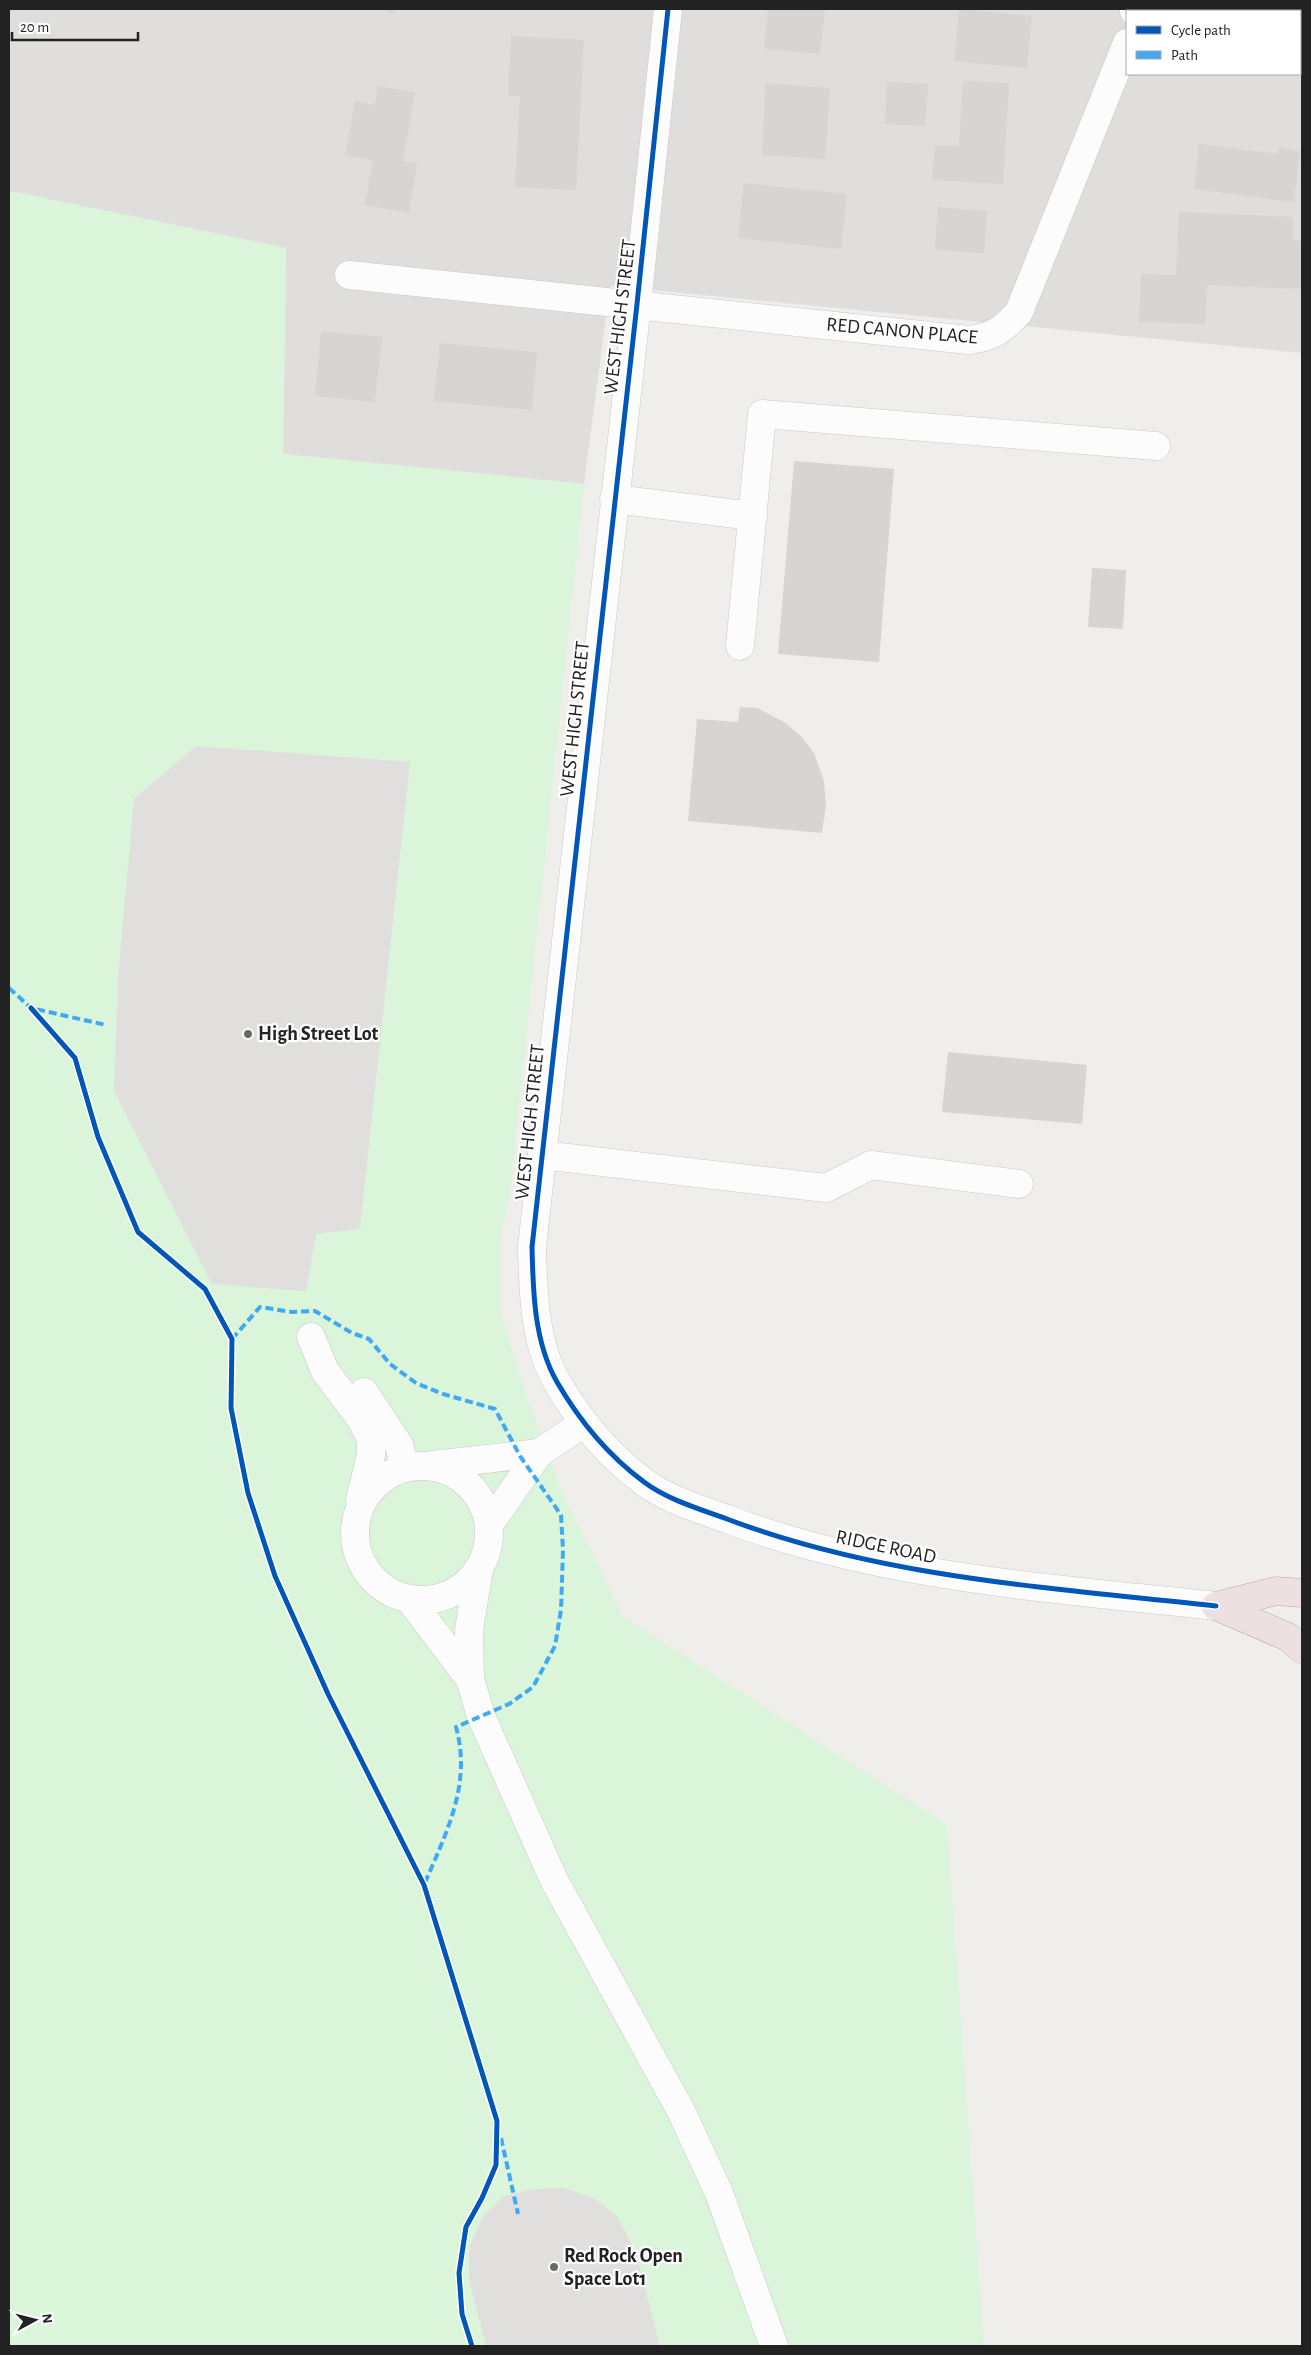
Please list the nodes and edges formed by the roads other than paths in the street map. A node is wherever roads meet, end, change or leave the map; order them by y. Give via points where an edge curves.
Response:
1 (668, 9) edge
2 (1126, 46) edge
3 (349, 275) dead end
4 (637, 304) junction
5 (1156, 446) dead end
6 (614, 498) junction
7 (753, 516) junction
8 (740, 646) dead end
9 (542, 1155) junction
10 (1019, 1184) dead end
11 (584, 1423) junction
12 (538, 1453) junction
13 (416, 1466) junction
14 (356, 1515) junction
15 (488, 1525) junction
16 (479, 1569) junction
17 (1302, 1593) edge
18 (410, 1600) junction
19 (1216, 1606) junction
20 (1302, 1649) edge
21 (470, 1678) junction
22 (774, 2346) edge

1 - 4 street, WEST HIGH STREET
2 - 4 street, RED CANON PLACE via 1019,312 1007,326 988,337 969,340
3 - 4 street, RED CANON PLACE
4 - 6 street, WEST HIGH STREET
5 - 7 street via 762,414
6 - 7 street
6 - 9 street, WEST HIGH STREET
7 - 8 street
9 - 10 street via 826,1188 871,1165
9 - 11 street, WEST HIGH STREET via 532,1246 534,1297 542,1341 556,1380
11 - 12 street
11 - 19 street, RIDGE ROAD via 613,1456 646,1484 689,1505 778,1539 950,1576
12 - 13 street
12 - 15 street
13 - 14 street via 392,1471 369,1490
13 - 14 street via 346,1368 312,1337 326,1371 371,1439 371,1455
13 - 15 street via 458,1476 473,1488 485,1510
14 - 18 street via 354,1533 360,1561 372,1580
15 - 16 street via 487,1549
16 - 18 street via 467,1584 452,1594 433,1600
16 - 21 street via 469,1630
17 - 19 highway via 1276,1591
18 - 21 street
19 - 20 highway via 1288,1638
21 - 22 street via 485,1725 554,1880 681,2111 720,2193

